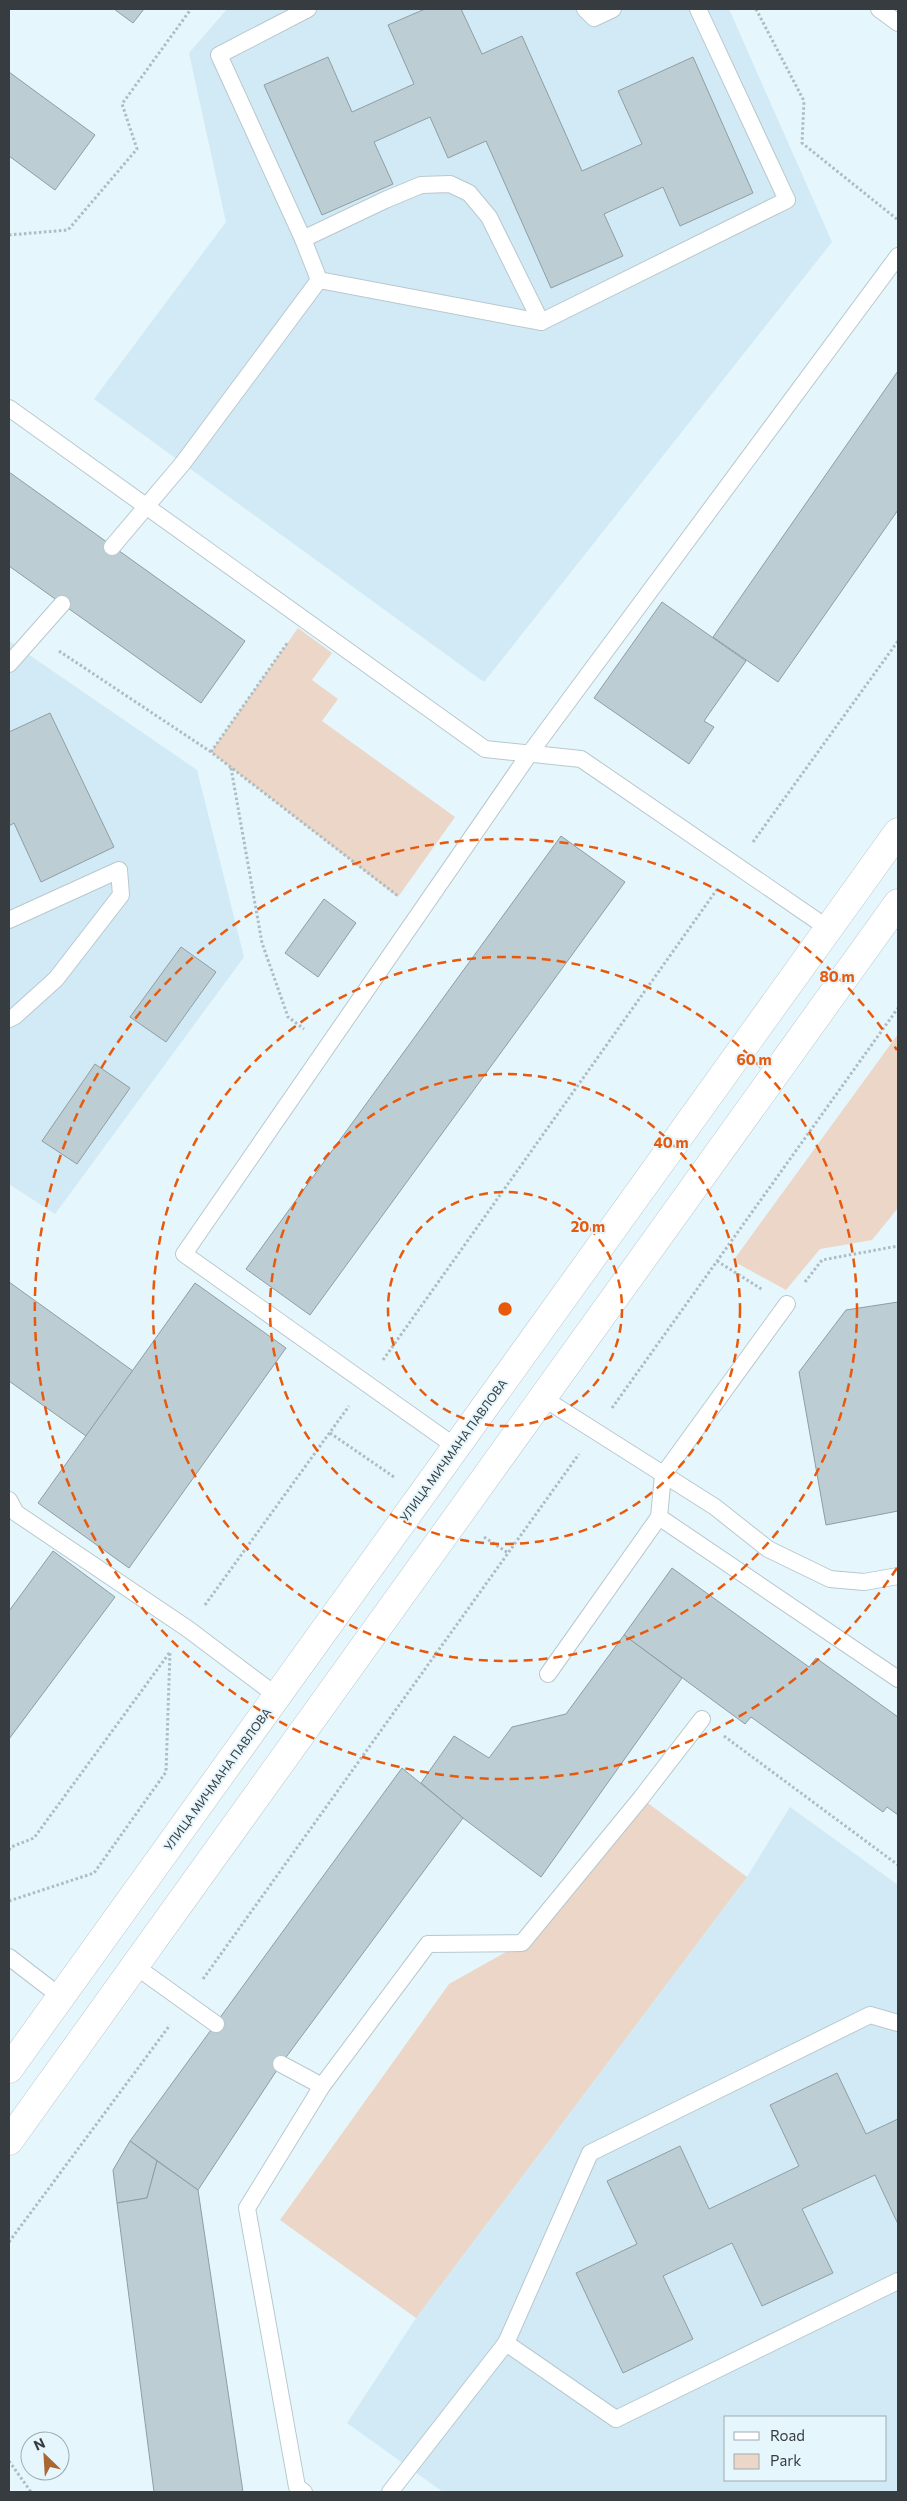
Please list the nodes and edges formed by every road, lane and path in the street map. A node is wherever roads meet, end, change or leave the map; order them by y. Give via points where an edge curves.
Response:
1 (191, 9) edge
2 (308, 9) edge
3 (585, 9) edge
4 (613, 9) edge
5 (698, 9) edge
6 (756, 9) edge
7 (879, 9) edge
8 (898, 23) edge
9 (898, 220) edge
10 (9, 235) edge
11 (303, 239) junction
12 (898, 256) edge
13 (318, 280) junction
14 (541, 322) junction
15 (9, 408) edge
16 (148, 508) junction
17 (112, 547) dead end
18 (62, 604) dead end
19 (304, 620) junction
20 (35, 635) junction
21 (898, 641) edge
22 (9, 664) edge
23 (211, 752) junction
24 (530, 753) junction
25 (231, 768) junction
26 (898, 832) edge
27 (748, 849) dead end
28 (719, 887) dead end
29 (898, 903) edge
30 (419, 913) junction
31 (9, 920) edge
32 (829, 929) junction
33 (864, 951) junction
34 (898, 1008) edge
35 (288, 1017) dead end
36 (9, 1019) edge
37 (898, 1246) edge
38 (717, 1261) junction
39 (787, 1304) junction
40 (382, 1361) dead end
41 (508, 1375) junction
42 (543, 1398) junction
43 (351, 1404) dead end
44 (609, 1412) dead end
45 (330, 1433) junction
46 (456, 1447) junction
47 (580, 1453) dead end
48 (663, 1474) junction
49 (398, 1480) dead end
50 (11, 1511) edge
51 (659, 1517) junction
52 (480, 1534) dead end
53 (508, 1553) junction
54 (898, 1576) edge
55 (204, 1606) dead end
56 (175, 1646) dead end
57 (170, 1652) junction
58 (548, 1674) dead end
59 (898, 1678) edge
60 (277, 1696) junction
61 (312, 1718) junction
62 (702, 1719) joint
63 (9, 1850) edge
64 (898, 1865) edge
65 (9, 1901) edge
66 (9, 1957) edge
67 (135, 1966) junction
68 (61, 1997) junction
69 (187, 2002) junction
70 (95, 2021) junction
71 (898, 2023) edge
72 (216, 2024) dead end
73 (281, 2064) dead end
74 (9, 2070) edge
75 (322, 2086) junction
76 (9, 2141) edge
77 (9, 2242) edge
78 (898, 2281) edge
79 (506, 2343) junction
80 (9, 2461) edge
81 (31, 2492) edge
82 (304, 2492) edge
83 (390, 2492) edge

1 - 10 path via 122,104 137,149 68,230
2 - 11 lane via 219,55
3 - 4 lane via 594,18
5 - 14 lane via 787,200
6 - 9 path via 804,101 802,143
7 - 8 lane
11 - 13 lane
11 - 14 lane via 421,186 450,184 469,193 489,217
12 - 24 lane
13 - 14 lane
13 - 16 lane
15 - 16 lane
16 - 17 lane
16 - 19 lane
18 - 20 lane
19 - 23 path
19 - 24 lane via 485,749
20 - 22 lane
20 - 23 path
21 - 27 path
23 - 25 path
24 - 30 lane
24 - 32 lane via 581,758
25 - 30 path
25 - 35 path via 262,942
26 - 32 main road, УЛИЦА МИЧМАНА ПАВЛОВА
28 - 40 path
29 - 33 main road
30 - 46 lane via 184,1254
31 - 36 lane via 119,870 121,895 56,979
32 - 33 main road
32 - 41 main road, УЛИЦА МИЧМАНА ПАВЛОВА
33 - 42 main road
34 - 38 path
37 - 39 path via 822,1260
38 - 39 path
38 - 44 path
39 - 48 lane
41 - 42 main road
41 - 46 main road, УЛИЦА МИЧМАНА ПАВЛОВА
42 - 48 lane
42 - 61 main road
43 - 45 path
45 - 49 path
45 - 55 path
46 - 60 main road, УЛИЦА МИЧМАНА ПАВЛОВА
47 - 53 path
48 - 51 lane
48 - 54 lane via 715,1507 768,1549 830,1579 864,1582
50 - 60 lane via 188,1629
51 - 58 lane
51 - 59 lane
52 - 53 path
53 - 69 path
56 - 57 path
57 - 63 path via 34,1838
57 - 65 path via 166,1772 94,1873
60 - 61 main road
60 - 68 main road, УЛИЦА МИЧМАНА ПАВЛОВА
61 - 67 main road
62 - 64 path
62 - 75 lane via 522,1943 428,1944
66 - 68 lane
67 - 69 lane
67 - 70 main road
68 - 70 main road
68 - 74 main road, УЛИЦА МИЧМАНА ПАВЛОВА
69 - 72 lane
69 - 77 path
70 - 76 main road
71 - 79 lane via 870,2014 590,2153
73 - 75 lane
75 - 82 lane via 247,2208 297,2487
78 - 79 lane via 616,2418
79 - 83 lane
80 - 81 path

